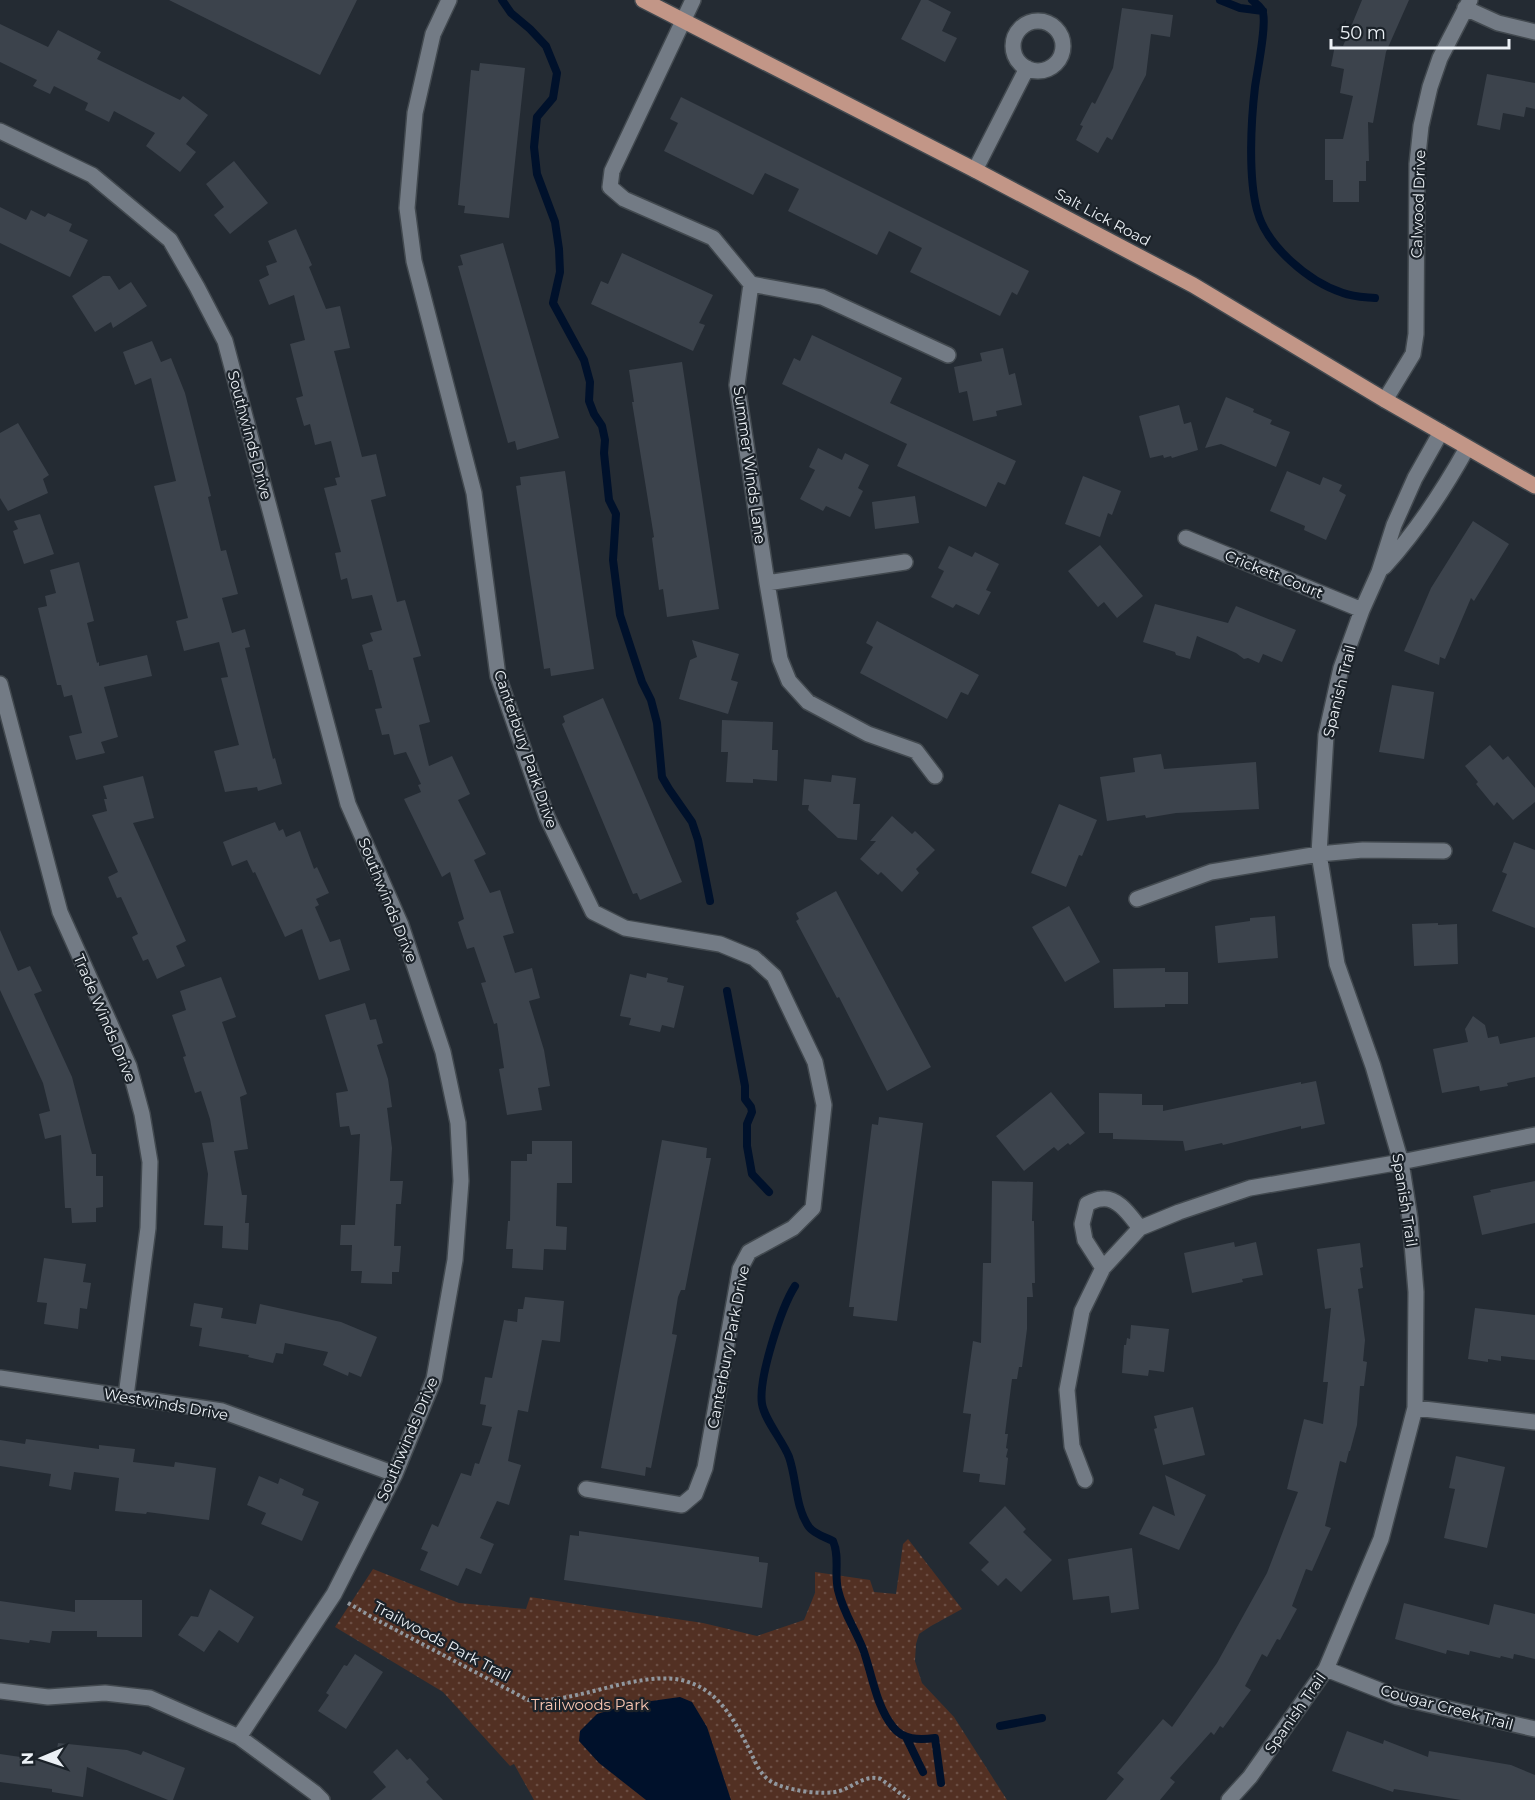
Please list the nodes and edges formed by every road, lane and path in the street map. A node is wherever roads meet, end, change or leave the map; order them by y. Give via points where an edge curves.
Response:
1 (449, 0) edge
2 (643, 0) edge
3 (693, 0) edge
4 (1467, 4) edge
5 (683, 20) junction
6 (1535, 32) edge
7 (1027, 68) dead end
8 (0, 131) edge
9 (975, 170) junction
10 (751, 284) junction
11 (948, 355) dead end
12 (1384, 400) junction
13 (1441, 432) junction
14 (1467, 448) junction
15 (1535, 486) edge
16 (1186, 538) dead end
17 (905, 562) dead end
18 (1380, 572) junction
19 (767, 583) junction
20 (1362, 610) junction
21 (0, 684) edge
22 (935, 776) dead end
23 (1444, 851) dead end
24 (1319, 854) junction
25 (1137, 899) dead end
26 (1535, 1135) edge
27 (1401, 1162) junction
28 (1140, 1228) junction
29 (1103, 1268) junction
30 (0, 1378) edge
31 (126, 1396) junction
32 (1415, 1408) junction
33 (1535, 1422) edge
34 (395, 1474) junction
35 (1085, 1480) dead end
36 (586, 1489) dead end
37 (334, 1594) junction
38 (1326, 1669) junction
39 (0, 1691) edge
40 (1535, 1729) edge
41 (239, 1737) junction
42 (322, 1800) edge
43 (909, 1800) edge
44 (1229, 1800) edge

1 - 36 street, Canterbury Park Drive via 433,34 415,113 407,208 414,261 474,493 498,676 547,817 593,912 625,928 720,944 754,958 774,976 815,1062 824,1105 813,1208 793,1228 749,1252 740,1269 705,1468 695,1494 682,1505
2 - 5 main road, Salt Lick Road
3 - 5 street
4 - 6 street, Calwood Drive via 1498,23
4 - 12 street, Calwood Drive via 1440,58 1421,126 1417,164 1416,334 1413,354
5 - 9 main road, Salt Lick Road
5 - 10 street via 612,171 610,187 624,199 713,238
7 - 9 street
8 - 34 street, Southwinds Drive via 92,175 170,240 225,341 348,804 401,925 443,1052 461,1153 455,1260 435,1379
9 - 12 main road, Salt Lick Road via 1193,285
10 - 11 street via 822,297
10 - 19 street, Summer Winds Lane via 737,385
12 - 13 main road, Salt Lick Road
13 - 14 main road, Salt Lick Road
13 - 18 street, Spanish Trail via 1394,525
14 - 15 main road, Salt Lick Road
14 - 18 street, Spanish Trail via 1441,495
16 - 20 street, Crickett Court
17 - 19 street
18 - 20 street, Spanish Trail
19 - 22 street, Summer Winds Lane via 780,659 789,681 808,702 868,734 916,751
20 - 24 street, Spanish Trail via 1341,668 1326,735
21 - 31 street, Trade Winds Drive via 60,912 129,1066 145,1133 150,1162 148,1228
23 - 24 street
24 - 25 street via 1211,872
24 - 27 street, Spanish Trail via 1337,964
26 - 27 street
27 - 28 street via 1250,1188
27 - 32 street, Spanish Trail via 1416,1292
28 - 29 street
28 - 29 street via 1115,1202 1103,1198 1087,1204 1082,1224 1085,1240
29 - 35 street via 1082,1311 1067,1390 1072,1446
30 - 31 street, Westwinds Drive
31 - 34 street, Westwinds Drive via 222,1412
32 - 33 street
32 - 38 street, Spanish Trail via 1381,1539
34 - 37 street, Southwinds Drive
37 - 41 street, Southwinds Drive
37 - 43 path, Trailwoods Park Trail via 528,1700 555,1699 648,1681 681,1680 711,1695 725,1708 759,1771 774,1784 830,1793 875,1777
38 - 40 street, Cougar Creek Trail via 1397,1697
38 - 44 street, Spanish Trail via 1250,1777
39 - 41 street via 48,1697 105,1693 150,1698
41 - 42 street

